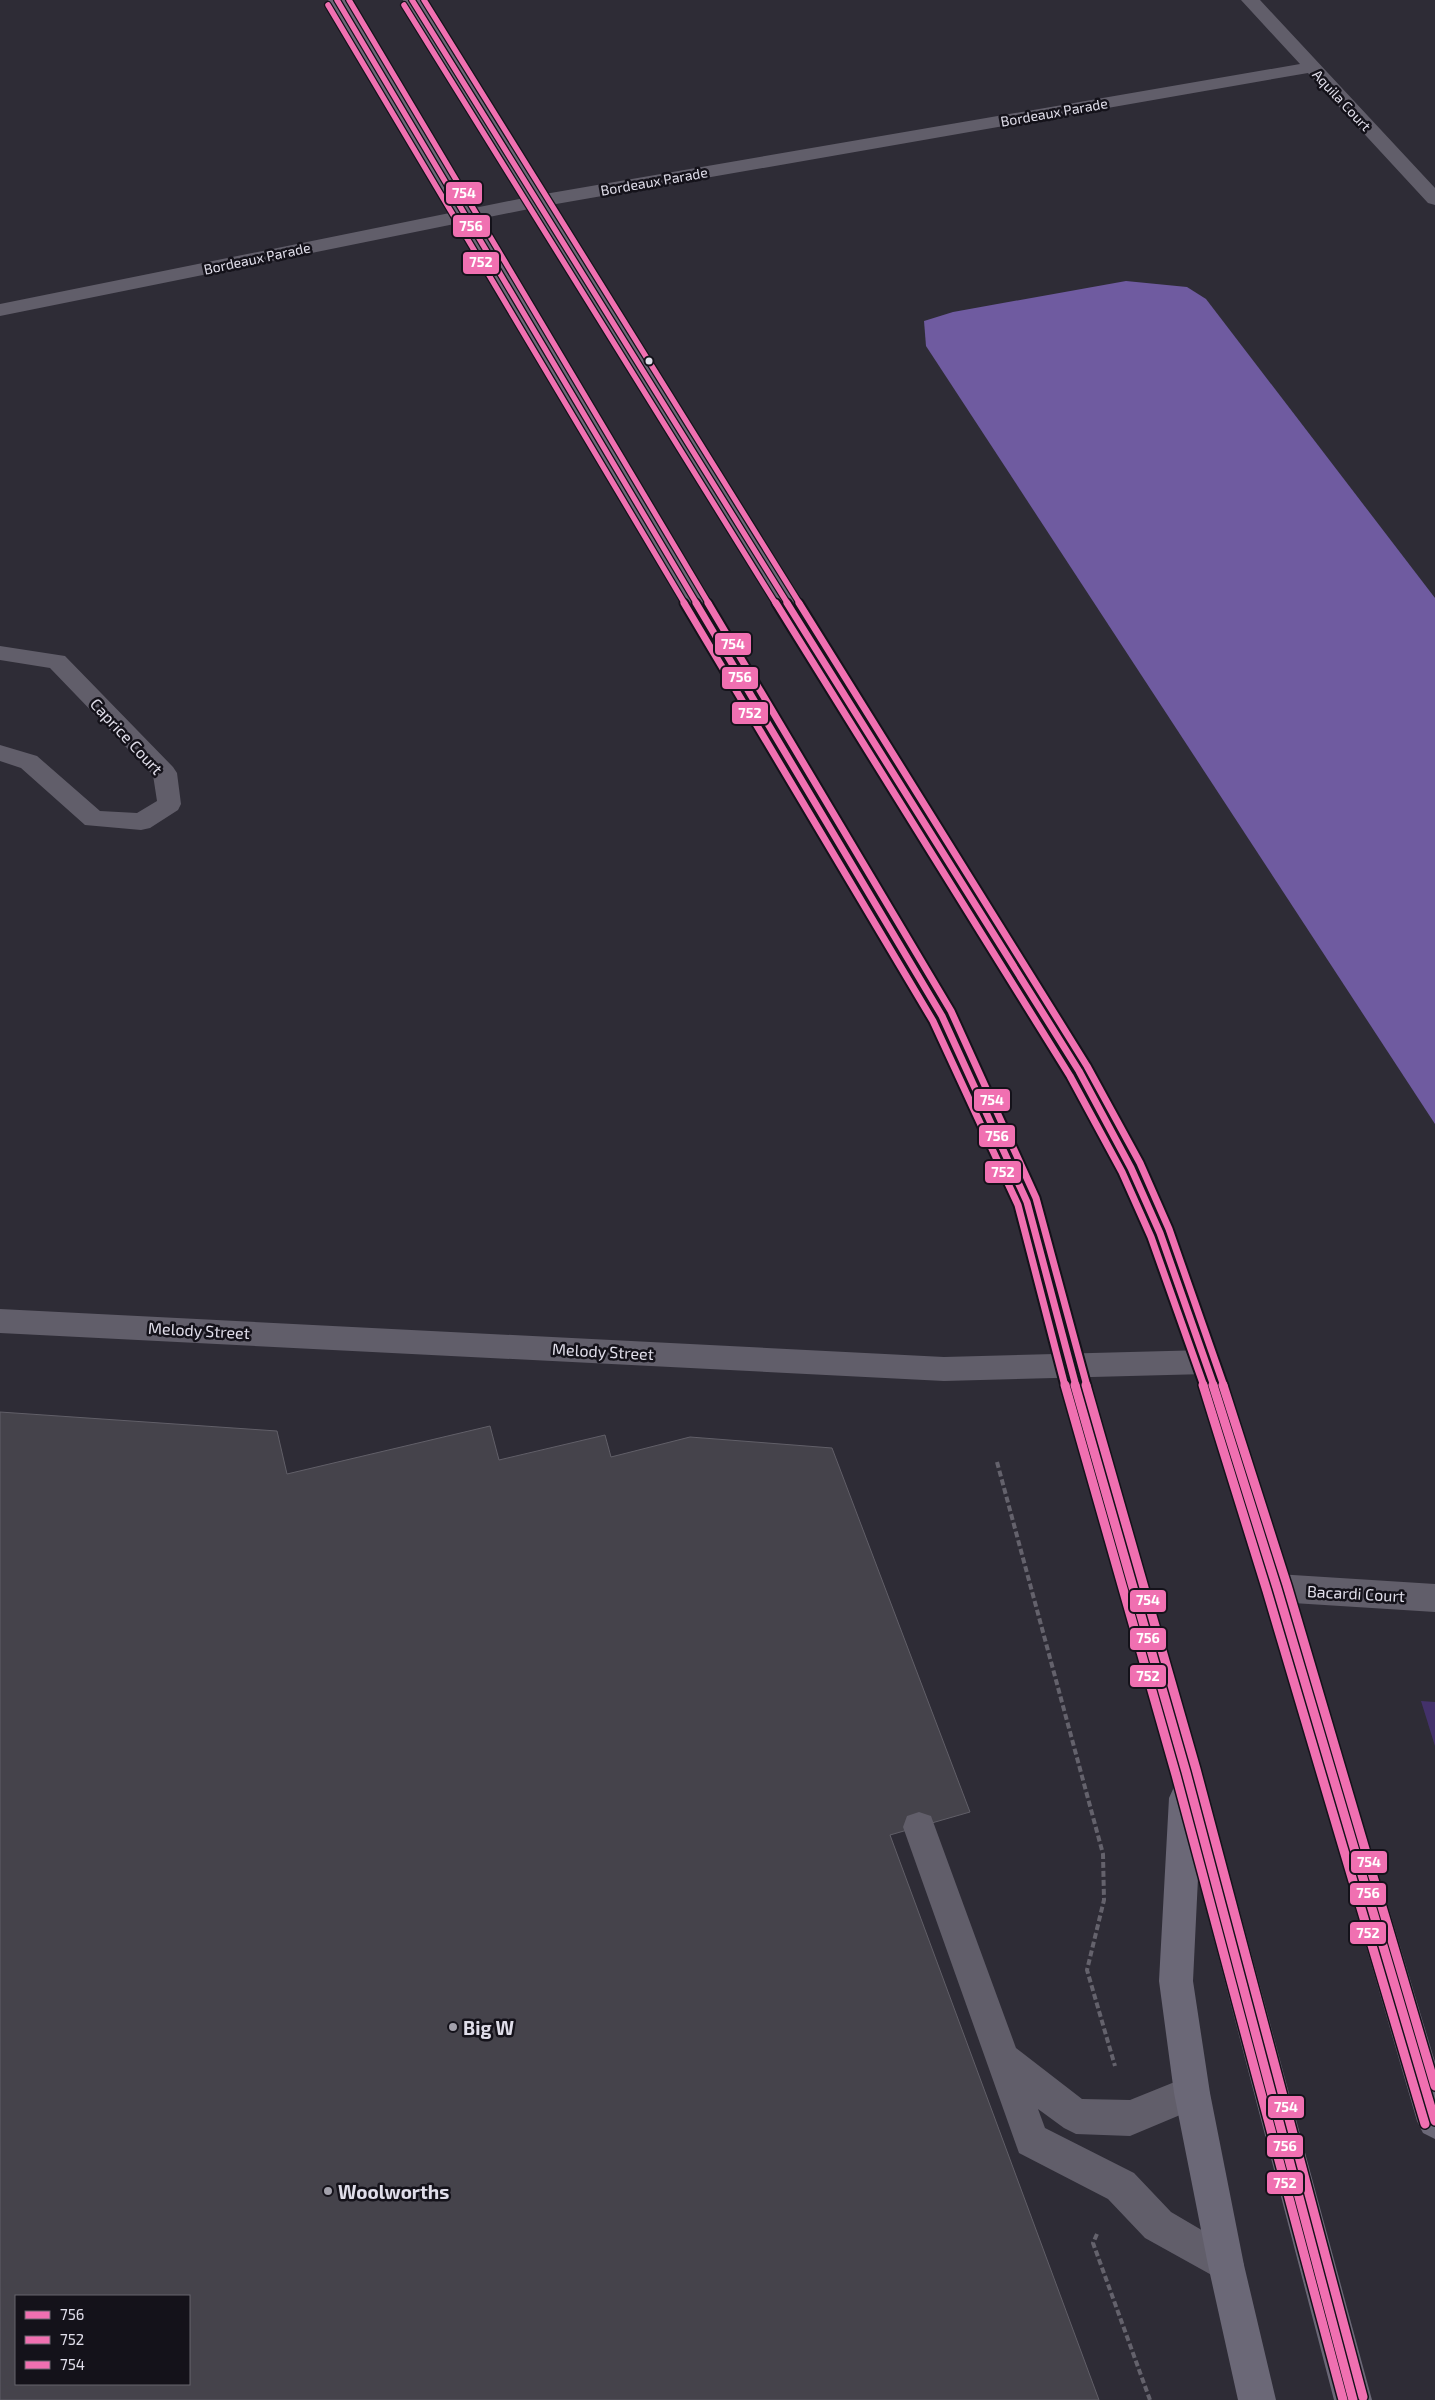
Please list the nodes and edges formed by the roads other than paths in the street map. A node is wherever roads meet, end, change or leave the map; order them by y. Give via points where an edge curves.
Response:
1 (337, 0) edge
2 (412, 0) edge
3 (1250, 0) edge
4 (1312, 67) junction
5 (1435, 199) edge
6 (539, 201) junction
7 (467, 216) junction
8 (0, 310) edge
9 (0, 653) edge
10 (0, 753) edge
11 (0, 1321) edge
12 (1206, 1362) junction
13 (1070, 1366) junction
14 (1277, 1588) junction
15 (1435, 1598) edge
16 (1186, 1772) junction
17 (919, 1827) dead end
18 (1005, 2061) junction
19 (1192, 2093) junction
20 (1435, 2121) edge
21 (1226, 2265) junction
22 (1257, 2400) edge
23 (1354, 2400) edge

1 - 7 main road
2 - 6 main road
3 - 4 street, Aquila Court
4 - 5 street, Aquila Court
4 - 6 street, Bordeaux Parade
6 - 7 street, Bordeaux Parade
6 - 12 main road via 1079,1071 1131,1168 1160,1233
7 - 8 street, Bordeaux Parade
7 - 13 main road via 942,1016 1027,1202
9 - 10 street, Caprice Court via 57,661 165,774 168,804 141,822 94,819 29,762
11 - 13 street, Melody Street via 944,1370
12 - 13 street, Melody Street
12 - 14 main road
13 - 16 main road
14 - 15 street, Bacardi Court
14 - 20 main road
16 - 19 main road via 1176,1981
16 - 23 main road
17 - 18 street
18 - 19 street via 1076,2116 1130,2118
18 - 21 street via 1032,2140 1121,2186 1158,2224
19 - 21 main road
21 - 22 main road

